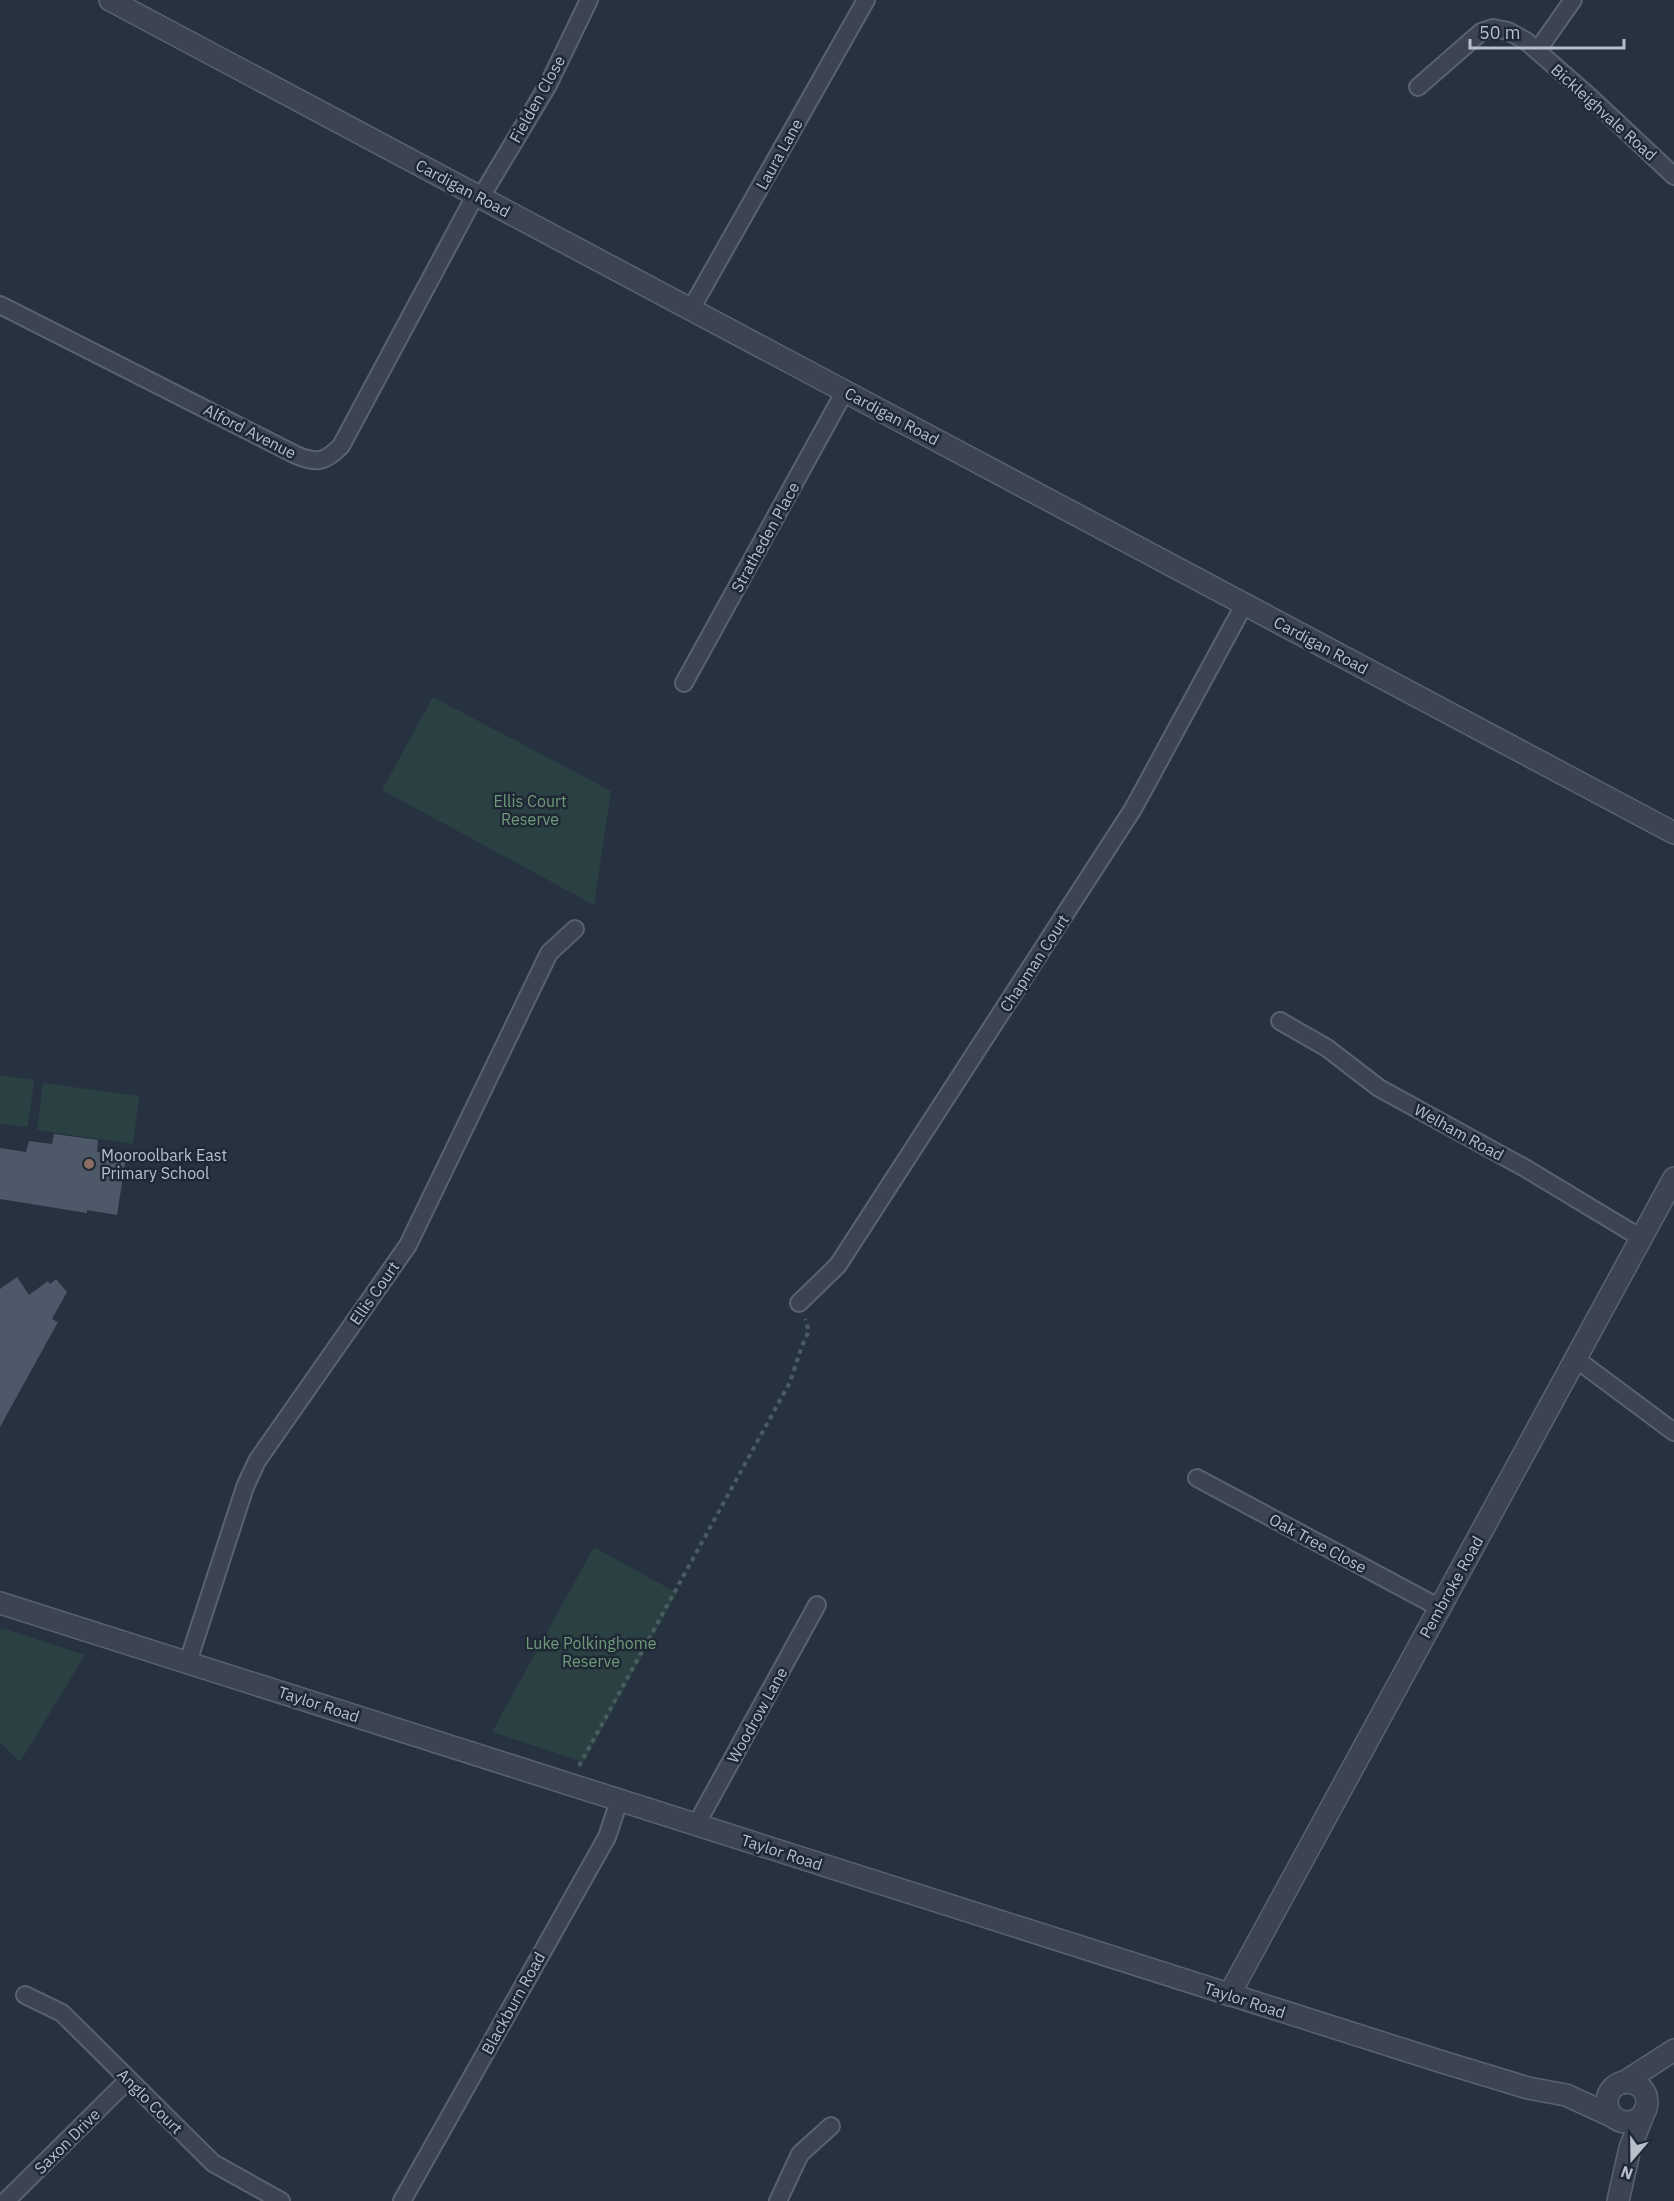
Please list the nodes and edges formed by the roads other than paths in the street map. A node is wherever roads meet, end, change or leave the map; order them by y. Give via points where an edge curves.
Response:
1 (111, 0) edge
2 (590, 0) edge
3 (866, 0) edge
4 (1573, 0) edge
5 (1537, 51) junction
6 (1418, 87) dead end
7 (1674, 176) edge
8 (479, 196) junction
9 (0, 304) edge
10 (691, 309) junction
11 (845, 391) junction
12 (1244, 604) junction
13 (684, 683) dead end
14 (1674, 833) edge
15 (575, 929) dead end
16 (1280, 1021) dead end
17 (1674, 1178) edge
18 (1641, 1238) junction
19 (799, 1303) road end
20 (1576, 1359) junction
21 (1674, 1432) edge
22 (1197, 1478) dead end
23 (0, 1603) edge
24 (818, 1605) dead end
25 (1440, 1608) junction
26 (188, 1662) junction
27 (619, 1802) junction
28 (696, 1825) junction
29 (26, 1995) dead end
30 (1229, 1995) junction
31 (1668, 2053) edge
32 (128, 2080) junction
33 (1618, 2086) junction
34 (1566, 2095) junction
35 (1646, 2107) junction
36 (1617, 2119) junction
37 (831, 2126) dead end
38 (1630, 2148) junction
39 (6, 2201) edge
40 (280, 2201) edge
41 (402, 2201) edge
42 (778, 2201) edge
43 (1618, 2201) edge

1 - 8 street, Cardigan Road
2 - 8 street, Fielden Close via 548,85
3 - 10 street, Laura Lane
4 - 5 street
5 - 6 street, Bickleighvale Road via 1508,30 1493,28 1480,32
5 - 7 street, Bickleighvale Road
8 - 9 street, Alford Avenue via 341,446 322,460 309,461 296,455
8 - 10 street, Cardigan Road
10 - 11 street, Cardigan Road
11 - 12 street, Cardigan Road
11 - 13 street, Stratheden Place
12 - 14 street, Cardigan Road
12 - 19 street, Chapman Court via 1133,809 838,1265
15 - 26 street, Ellis Court via 549,953 408,1245 257,1461
16 - 18 street, Welham Road via 1327,1048 1379,1088 1525,1168
17 - 18 street, Pembroke Road
18 - 20 street, Pembroke Road
20 - 21 street
20 - 25 street, Pembroke Road
22 - 25 street, Oak Tree Close
23 - 26 street, Taylor Road
24 - 28 street, Woodrow Lane
25 - 30 street, Pembroke Road
26 - 27 street, Taylor Road
27 - 28 street, Taylor Road
27 - 41 street, Blackburn Road via 607,1836
28 - 30 street, Taylor Road
29 - 32 street, Anglo Court via 62,2013
30 - 34 street, Taylor Road via 1528,2088
31 - 33 street, Taylor Road
31 - 35 street, Taylor Road
32 - 39 street, Saxon Drive
32 - 40 street, Anglo Court via 213,2163
33 - 34 street, Taylor Road
33 - 35 street via 1640,2087 1647,2098
33 - 36 street via 1607,2099 1607,2106
34 - 36 street, Taylor Road
35 - 36 street via 1638,2120
35 - 38 street, Taylor Road
36 - 38 street
37 - 42 street via 800,2154
38 - 43 street, Taylor Road

